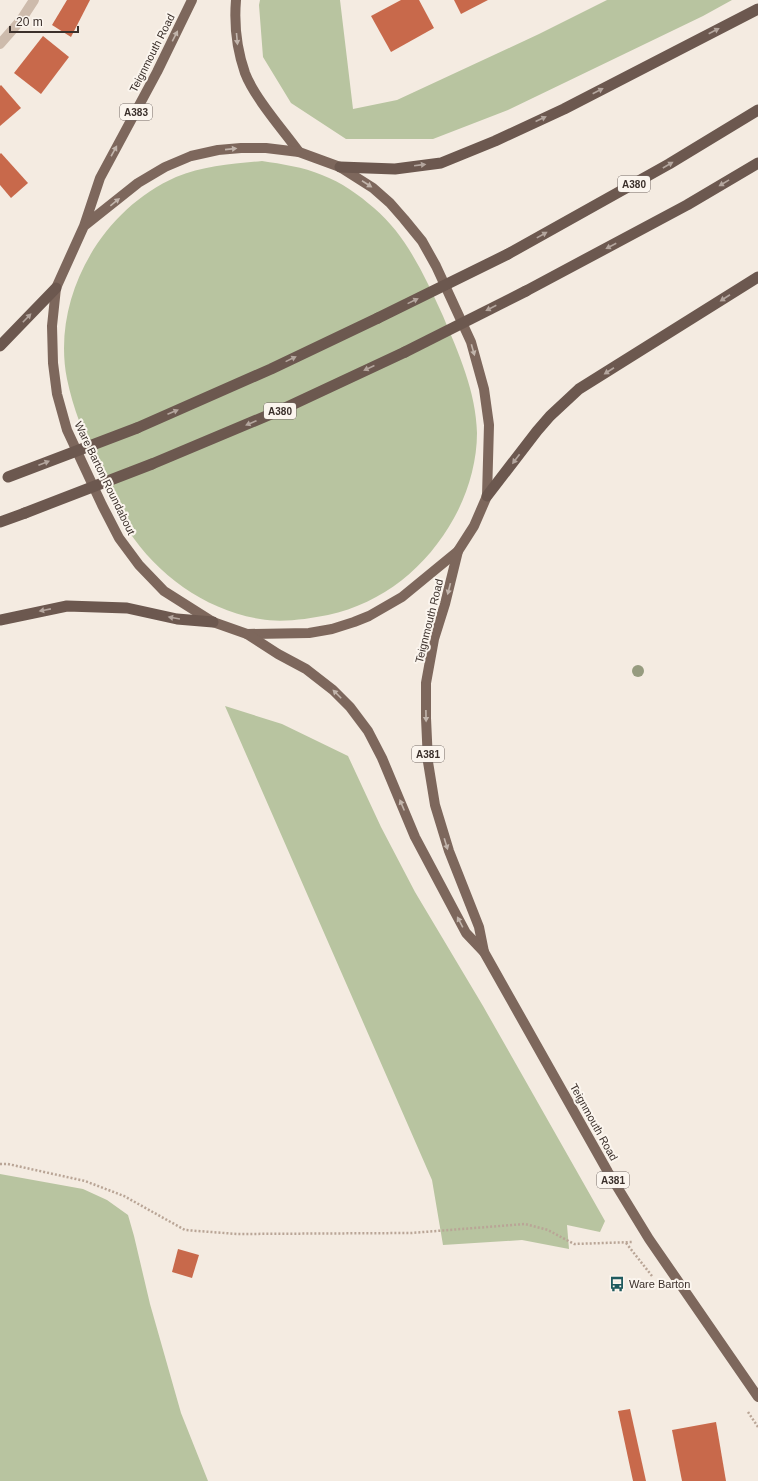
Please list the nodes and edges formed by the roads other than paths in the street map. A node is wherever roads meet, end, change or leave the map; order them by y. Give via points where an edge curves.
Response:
1 (34, 0) edge
2 (192, 0) edge
3 (236, 0) edge
4 (758, 9) edge
5 (0, 44) edge
6 (758, 110) edge
7 (299, 152) junction
8 (758, 163) edge
9 (340, 167) junction
10 (84, 226) junction
11 (758, 278) edge
12 (56, 288) junction
13 (0, 346) edge
14 (4, 478) edge
15 (487, 496) junction
16 (0, 522) edge
17 (458, 551) junction
18 (0, 620) edge
19 (212, 622) junction
20 (247, 634) junction
21 (484, 952) junction
22 (758, 1397) edge

1 - 5 street
10 -> 2 main road, Teignmouth Road / A383 via 100,178
3 -> 7 main road via 238,49 245,74 259,99
9 -> 4 highway via 395,169 440,163 564,109
14 -> 6 highway, A380, bridge via 137,428 378,318 508,254 669,164
7 - 9 main road, Ware Barton Roundabout
10 -> 7 main road, Ware Barton Roundabout via 138,183 165,167 191,156 241,148
8 -> 16 highway, A380, bridge via 687,205 405,352 283,409 152,464
9 -> 15 main road, Ware Barton Roundabout via 373,188 390,203 422,241 471,342 489,426
10 - 12 main road, Ware Barton Roundabout
11 -> 15 highway via 579,389 542,426
13 -> 12 highway
12 - 19 main road, Ware Barton Roundabout via 52,326 53,363 57,394 67,430 119,538 139,565 164,591
15 - 17 main road, Ware Barton Roundabout via 474,526
17 - 20 main road, Ware Barton Roundabout via 402,597 370,616 332,629 309,633
17 -> 21 main road, Teignmouth Road / A381 via 434,639 426,683 428,762 435,805 449,851 479,927
19 -> 18 highway via 177,619 127,608 67,606
19 - 20 main road, Ware Barton Roundabout
21 -> 20 main road, Teignmouth Road / A381 via 466,933 415,837 382,758 350,707 306,669
21 - 22 main road, Teignmouth Road / A381 via 608,1172 649,1239

